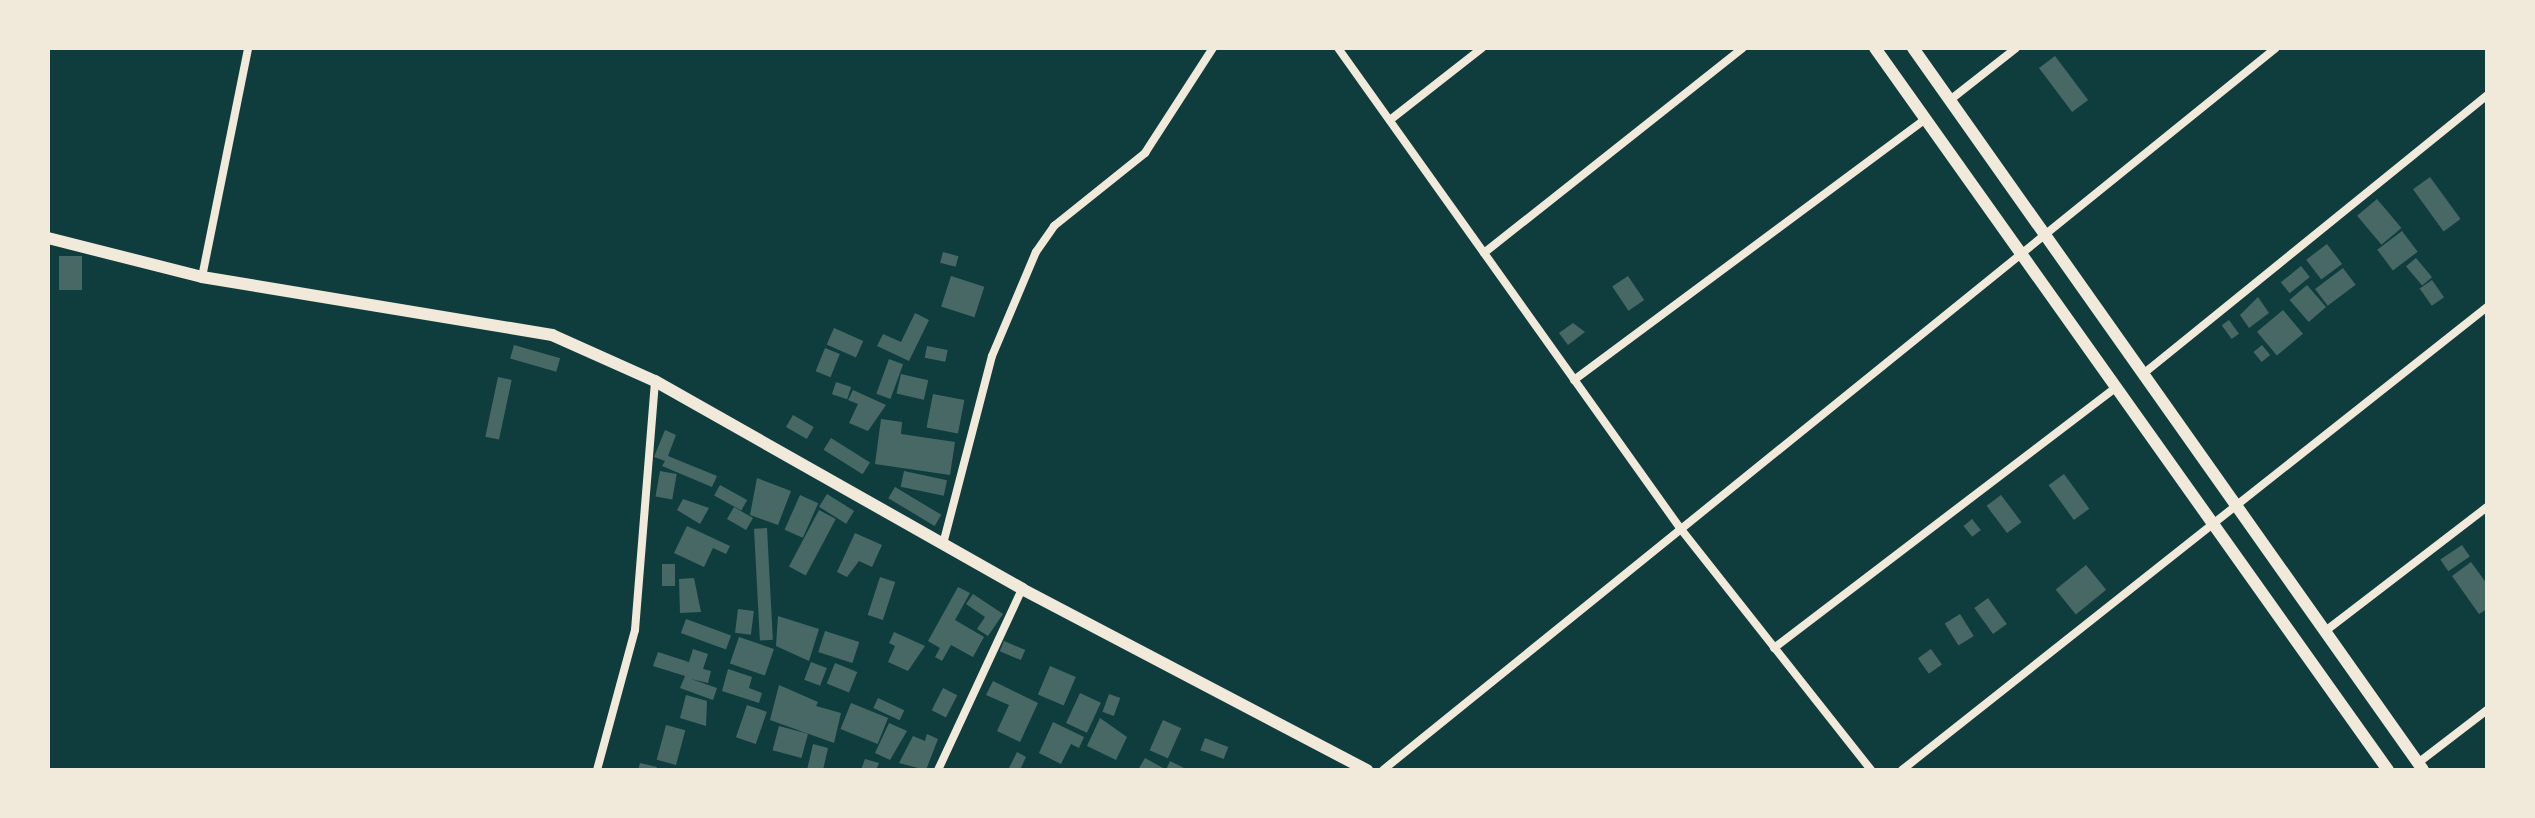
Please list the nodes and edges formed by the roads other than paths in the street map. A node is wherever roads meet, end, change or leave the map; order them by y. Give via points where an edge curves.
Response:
1 (248, 48) edge
2 (1213, 48) edge
3 (1338, 48) edge
4 (1482, 48) edge
5 (1743, 48) edge
6 (1875, 48) edge
7 (1913, 48) edge
8 (2016, 48) edge
9 (2276, 48) edge
10 (2487, 95) edge
11 (1950, 100) junction
12 (1925, 119) junction
13 (1390, 120) junction
14 (2042, 234) junction
15 (48, 238) edge
16 (1484, 253) junction
17 (2017, 254) junction
18 (202, 277) junction
19 (2487, 307) edge
20 (2143, 374) junction
21 (1574, 380) junction
22 (655, 381) junction
23 (2115, 388) junction
24 (2238, 505) junction
25 (2487, 507) edge
26 (2213, 523) junction
27 (1680, 528) junction
28 (943, 544) junction
29 (1022, 589) junction
30 (2328, 629) junction
31 (1774, 648) junction
32 (2487, 710) edge
33 (2420, 767) edge
34 (597, 770) edge
35 (938, 770) edge
36 (1367, 770) edge
37 (1383, 770) edge
38 (1871, 770) edge
39 (1902, 770) edge
40 (2388, 770) edge

1 - 18 street
2 - 28 street via 1145,153 1054,226 1036,252 992,356
3 - 13 street
4 - 13 street
5 - 16 street
6 - 12 street
7 - 11 street
8 - 11 street
9 - 14 street
10 - 20 street
11 - 14 street
12 - 17 street
12 - 21 street
13 - 16 street
14 - 17 street
14 - 20 street
15 - 18 street
16 - 21 street
17 - 23 street
17 - 27 street
18 - 22 street via 552,335
19 - 24 street
20 - 24 street
21 - 27 street
22 - 28 street
22 - 34 street via 635,630
23 - 26 street
23 - 31 street
24 - 26 street
24 - 30 street
25 - 30 street
26 - 39 street
26 - 40 street
27 - 31 street
27 - 37 street
28 - 29 street
29 - 35 street
29 - 36 street
30 - 33 street
31 - 38 street
32 - 33 street

